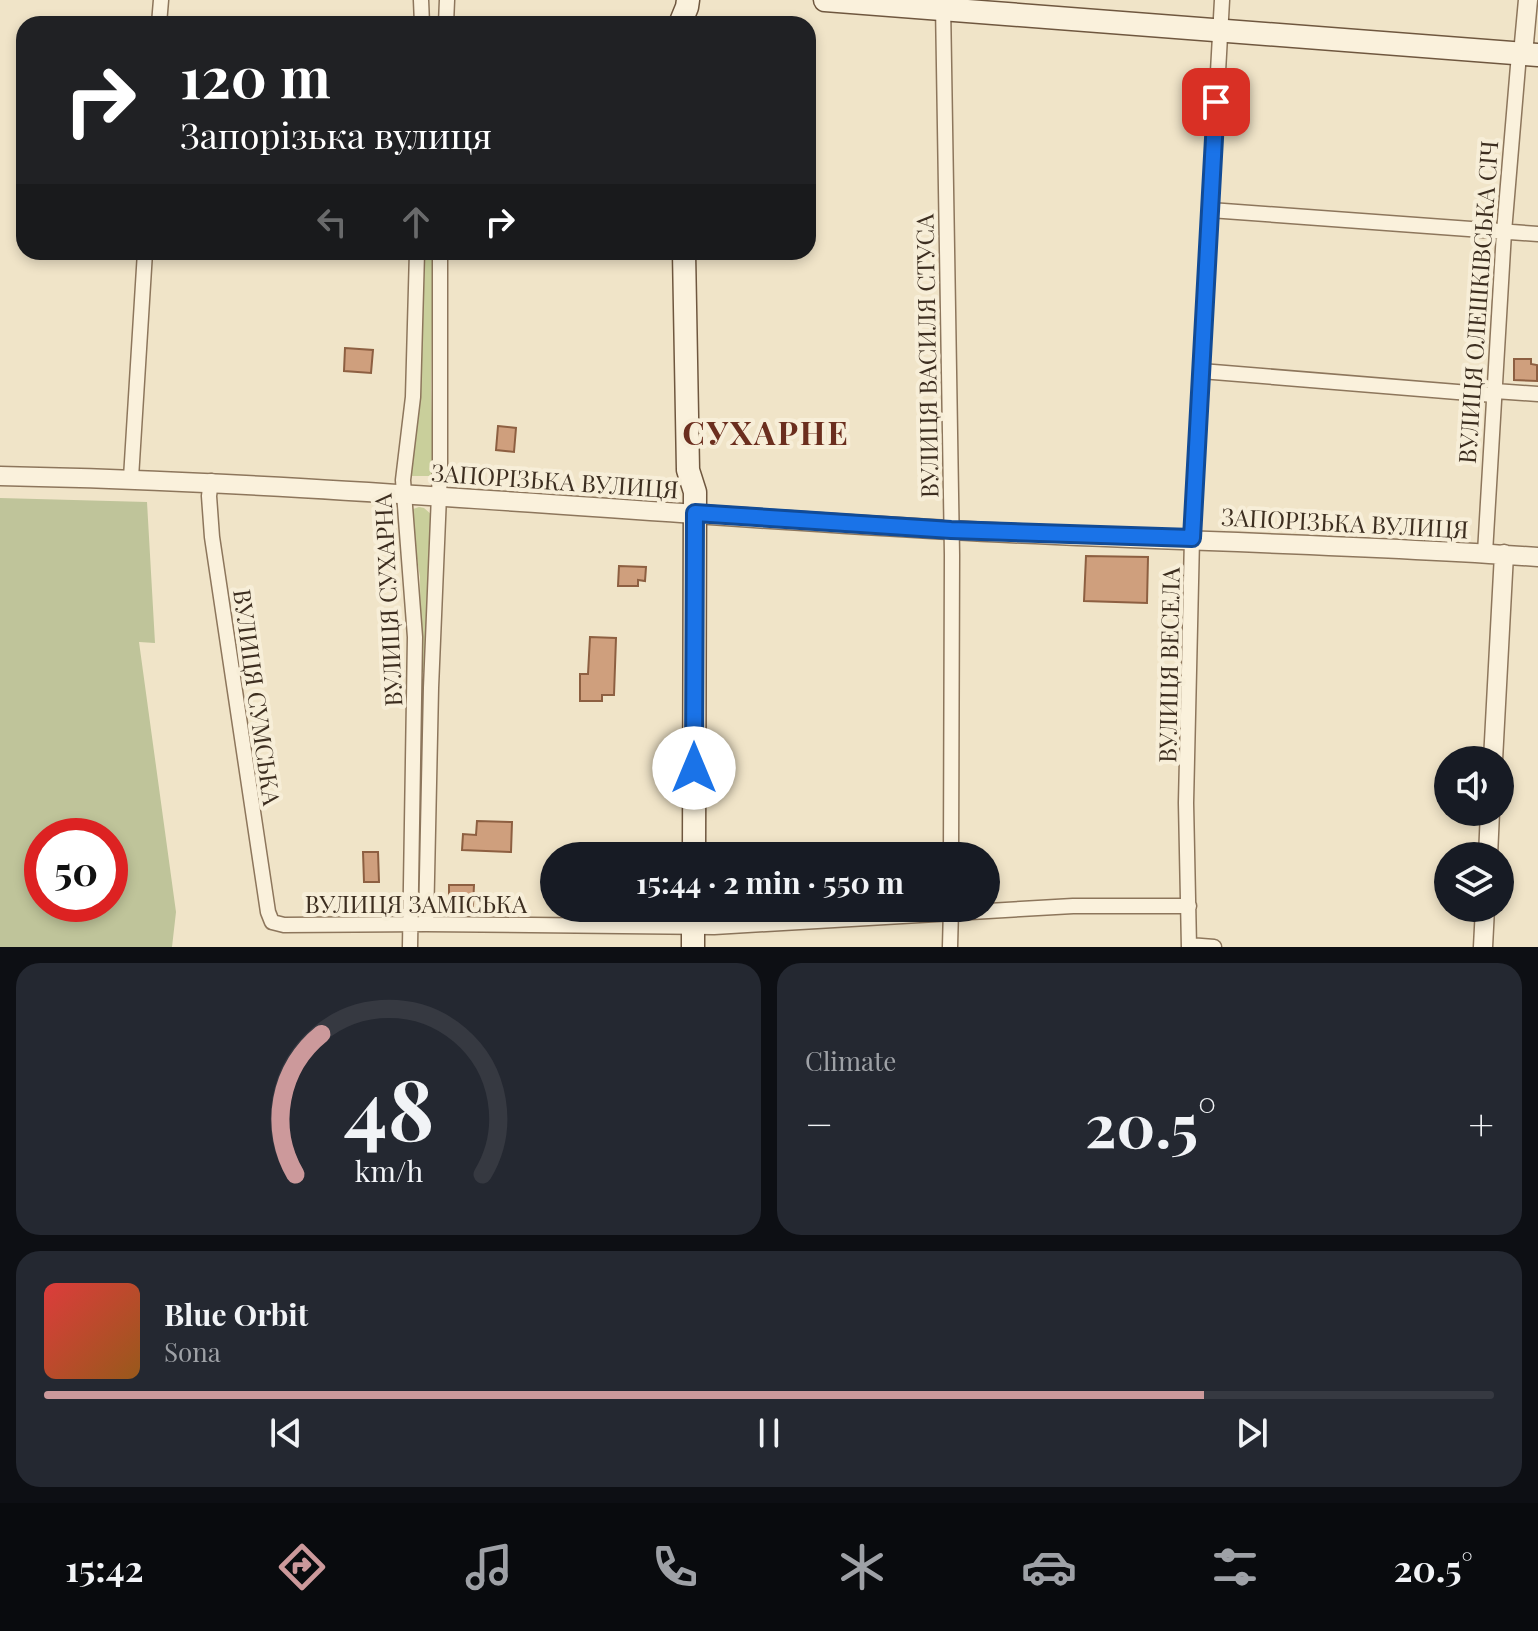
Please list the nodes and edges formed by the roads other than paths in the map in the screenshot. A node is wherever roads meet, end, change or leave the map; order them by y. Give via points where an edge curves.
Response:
1 (825, 0) edge
2 (1222, 0) edge
3 (1528, 0) edge
4 (943, 4) edge
5 (1220, 31) junction
6 (1527, 54) edge
7 (1210, 210) junction
8 (1504, 232) junction
9 (1538, 234) edge
10 (145, 260) edge
11 (417, 260) edge
12 (440, 260) edge
13 (684, 260) edge
14 (698, 260) edge
15 (1201, 371) junction
16 (1494, 393) junction
17 (1538, 394) edge
18 (0, 476) edge
19 (131, 478) junction
20 (211, 481) junction
21 (404, 494) junction
22 (438, 496) junction
23 (695, 497) junction
24 (951, 530) junction
25 (1192, 538) junction
26 (1485, 553) junction
27 (1504, 554) junction
28 (1538, 557) edge
29 (1494, 746) edge
30 (694, 842) edge
31 (951, 842) edge
32 (1189, 906) junction
33 (1000, 909) edge
34 (269, 918) joint
35 (774, 922) edge
36 (951, 922) edge
37 (1484, 922) edge
38 (418, 925) junction
39 (693, 927) edge
40 (1189, 946) edge
41 (410, 947) edge
42 (950, 947) edge
43 (1214, 947) edge
44 (1483, 947) edge

1 - 4 main road
2 - 5 street, ВУЛИЦЯ ВЕСЕЛА
3 - 6 street, ВУЛИЦЯ ОЛЕШКІВСЬКА СІЧ
4 - 5 main road
4 - 24 street, ВУЛИЦЯ ВАСИЛЯ СТУСА
5 - 6 main road
5 - 7 street, ВУЛИЦЯ ВЕСЕЛА
6 - 8 street, ВУЛИЦЯ ОЛЕШКІВСЬКА СІЧ
7 - 8 street
7 - 15 street, ВУЛИЦЯ ВЕСЕЛА
8 - 9 street
8 - 16 street, ВУЛИЦЯ ОЛЕШКІВСЬКА СІЧ
10 - 19 street
11 - 21 street, ВУЛИЦЯ СУХАРНА
12 - 22 street, ВУЛИЦЯ СУХАРНА
13 - 23 main road via 688,470
14 - 23 main road via 700,470
15 - 16 street
15 - 25 street, ВУЛИЦЯ ВЕСЕЛА
16 - 17 street
16 - 26 street, ВУЛИЦЯ ОЛЕШКІВСЬКА СІЧ
18 - 19 street, ЗАПОРІЗЬКА ВУЛИЦЯ
19 - 20 street, ЗАПОРІЗЬКА ВУЛИЦЯ
20 - 21 street, ЗАПОРІЗЬКА ВУЛИЦЯ
20 - 34 street, ВУЛИЦЯ СУМСЬКА via 212,537
21 - 22 street, ЗАПОРІЗЬКА ВУЛИЦЯ
21 - 38 street, ВУЛИЦЯ СУХАРНА via 415,637
22 - 23 street, ЗАПОРІЗЬКА ВУЛИЦЯ
22 - 38 street, ВУЛИЦЯ СУХАРНА
23 - 24 street, ЗАПОРІЗЬКА ВУЛИЦЯ
23 - 30 main road
24 - 25 street, ЗАПОРІЗЬКА ВУЛИЦЯ
24 - 31 street, ВУЛИЦЯ ВАСИЛЯ СТУСА
25 - 26 street, ЗАПОРІЗЬКА ВУЛИЦЯ
25 - 32 street, ВУЛИЦЯ ВЕСЕЛА
26 - 27 street, ЗАПОРІЗЬКА ВУЛИЦЯ
27 - 28 street, ЗАПОРІЗЬКА ВУЛИЦЯ
27 - 29 street
32 - 33 street, ВУЛИЦЯ ЗАМІСЬКА
32 - 40 street, ВУЛИЦЯ ВЕСЕЛА
34 - 38 street, ВУЛИЦЯ ЗАМІСЬКА via 284,925
35 - 39 street, ВУЛИЦЯ ЗАМІСЬКА
36 - 42 street
37 - 44 street
38 - 39 street, ВУЛИЦЯ ЗАМІСЬКА
38 - 41 street, ВУЛИЦЯ СУХАРНА
40 - 43 street

